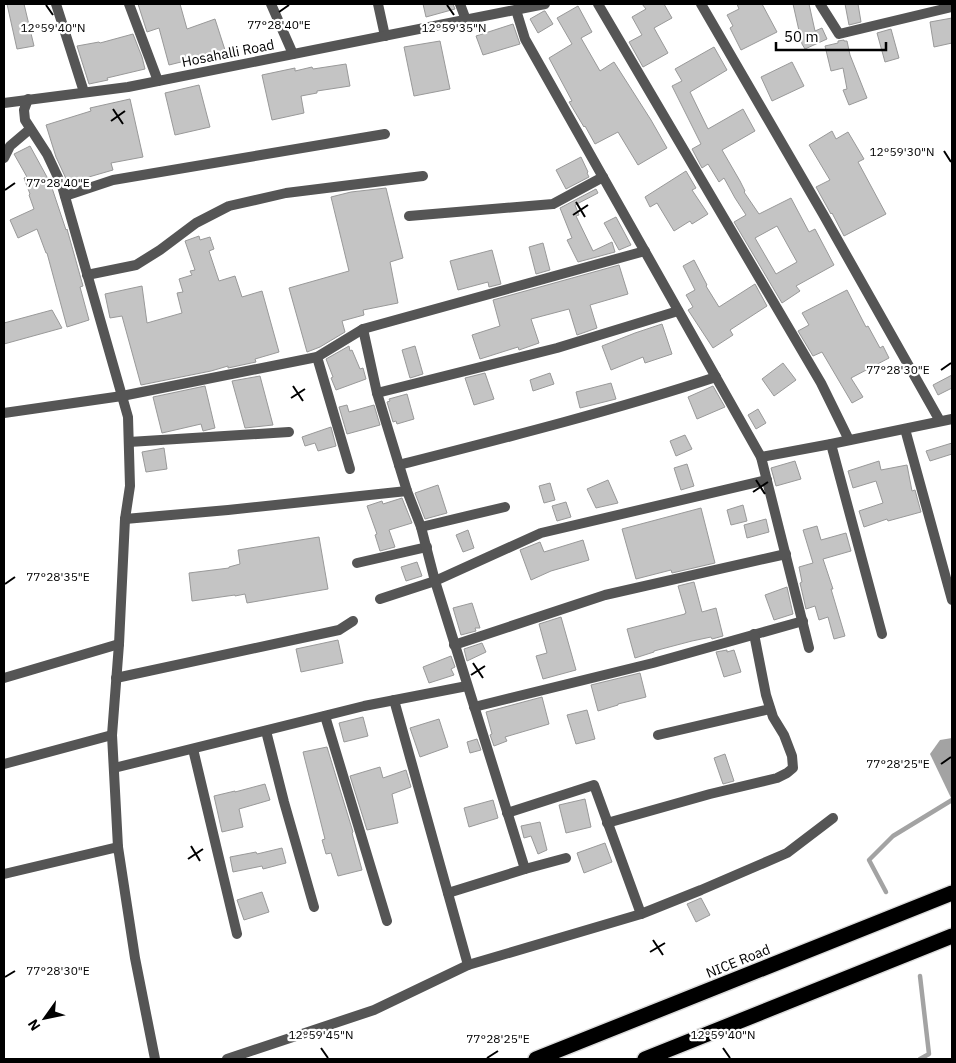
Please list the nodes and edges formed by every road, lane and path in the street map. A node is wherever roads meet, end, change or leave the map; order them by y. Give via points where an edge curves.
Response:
1 (56, 4) edge
2 (129, 4) edge
3 (271, 4) edge
4 (378, 4) edge
5 (460, 4) edge
6 (545, 4) edge
7 (598, 4) edge
8 (701, 4) edge
9 (820, 4) edge
10 (952, 7) edge
11 (516, 10) junction
12 (466, 20) junction
13 (385, 36) junction
14 (293, 54) junction
15 (158, 81) junction
16 (84, 92) junction
17 (28, 99) junction
18 (4, 103) edge
19 (30, 129) junction
20 (385, 134) dead end
21 (4, 158) edge
22 (423, 176) dead end
23 (603, 177) junction
24 (65, 196) junction
25 (409, 216) dead end
26 (645, 251) junction
27 (87, 275) junction
28 (678, 311) junction
29 (362, 329) junction
30 (318, 357) junction
31 (716, 377) junction
32 (377, 394) junction
33 (122, 396) junction
34 (4, 413) edge
35 (952, 419) edge
36 (940, 421) junction
37 (905, 429) junction
38 (289, 432) dead end
39 (849, 440) junction
40 (129, 442) junction
41 (831, 444) junction
42 (761, 457) junction
43 (399, 465) junction
44 (350, 469) dead end
45 (767, 480) junction
46 (407, 491) junction
47 (504, 507) dead end
48 (125, 519) junction
49 (421, 527) junction
50 (427, 547) junction
51 (786, 554) junction
52 (356, 563) dead end
53 (435, 581) junction
54 (380, 599) dead end
55 (952, 600) edge
56 (353, 621) dead end
57 (803, 622) junction
58 (754, 634) junction
59 (882, 634) dead end
60 (119, 644) junction
61 (454, 645) junction
62 (810, 648) dead end
63 (4, 678) edge
64 (116, 678) junction
65 (467, 686) junction
66 (394, 700) junction
67 (474, 707) junction
68 (770, 709) junction
69 (325, 716) junction
70 (266, 730) junction
71 (112, 735) junction
72 (658, 735) dead end
73 (193, 749) junction
74 (4, 764) edge
75 (114, 768) junction
76 (507, 813) junction
77 (833, 818) dead end
78 (607, 822) junction
79 (118, 847) junction
80 (566, 858) dead end
81 (525, 869) junction
82 (4, 874) edge
83 (448, 893) junction
84 (952, 893) edge
85 (314, 907) dead end
86 (641, 914) junction
87 (387, 921) dead end
88 (237, 934) dead end
89 (952, 936) edge
90 (468, 965) junction
91 (155, 1059) edge
92 (227, 1059) edge
93 (536, 1059) edge
94 (645, 1059) edge

1 - 16 street
2 - 15 street
3 - 14 street
4 - 13 street
5 - 12 street
6 - 11 street, Hosahalli Road
7 - 39 street via 820,383
8 - 36 street
9 - 10 street via 839,34
11 - 12 street, Hosahalli Road
11 - 23 street via 526,39
12 - 13 street, Hosahalli Road
13 - 14 street, Hosahalli Road
14 - 15 street, Hosahalli Road
15 - 16 street, Hosahalli Road
16 - 17 street, Hosahalli Road
17 - 18 street, Hosahalli Road
17 - 19 street via 24,110
19 - 21 street via 10,146
19 - 24 street via 47,154
20 - 24 street via 113,180
22 - 27 street via 286,194 229,206 136,265
23 - 25 street via 552,204
23 - 26 street
24 - 27 street
26 - 28 street
26 - 29 street
27 - 33 street
28 - 31 street
28 - 32 street via 557,348
29 - 30 street
29 - 32 street
30 - 33 street
30 - 44 street
31 - 42 street
31 - 43 street
32 - 43 street
33 - 34 street
33 - 40 street via 128,417
35 - 36 street
36 - 37 street
37 - 39 street
37 - 55 street
38 - 40 street
39 - 41 street
40 - 48 street via 130,486
41 - 42 street
41 - 59 street
42 - 45 street
43 - 46 street
45 - 51 street
45 - 53 street via 541,533
46 - 48 street
46 - 49 street
47 - 49 street
48 - 60 street
49 - 50 street
50 - 52 street
50 - 53 street
51 - 57 street
51 - 61 street via 605,595
53 - 54 street
53 - 61 street
56 - 64 street via 339,630
57 - 58 street
57 - 62 street
58 - 67 street via 653,663
58 - 68 street
60 - 63 street
60 - 64 street
61 - 65 street
64 - 71 street
65 - 66 street
65 - 67 street
66 - 69 street
66 - 83 street
67 - 76 street
68 - 72 street
68 - 78 street via 792,756 793,768 788,773
69 - 70 street
69 - 87 street
70 - 73 street
70 - 85 street
71 - 74 street
71 - 75 street
73 - 75 street
73 - 88 street
75 - 79 street
76 - 78 street via 594,785
76 - 81 street
77 - 86 street via 787,853
78 - 86 street
79 - 82 street
79 - 91 street via 134,958
80 - 81 street
81 - 83 street
83 - 90 street
84 - 93 highway, NICE Road
86 - 90 street
89 - 94 highway
90 - 92 street via 374,1010

